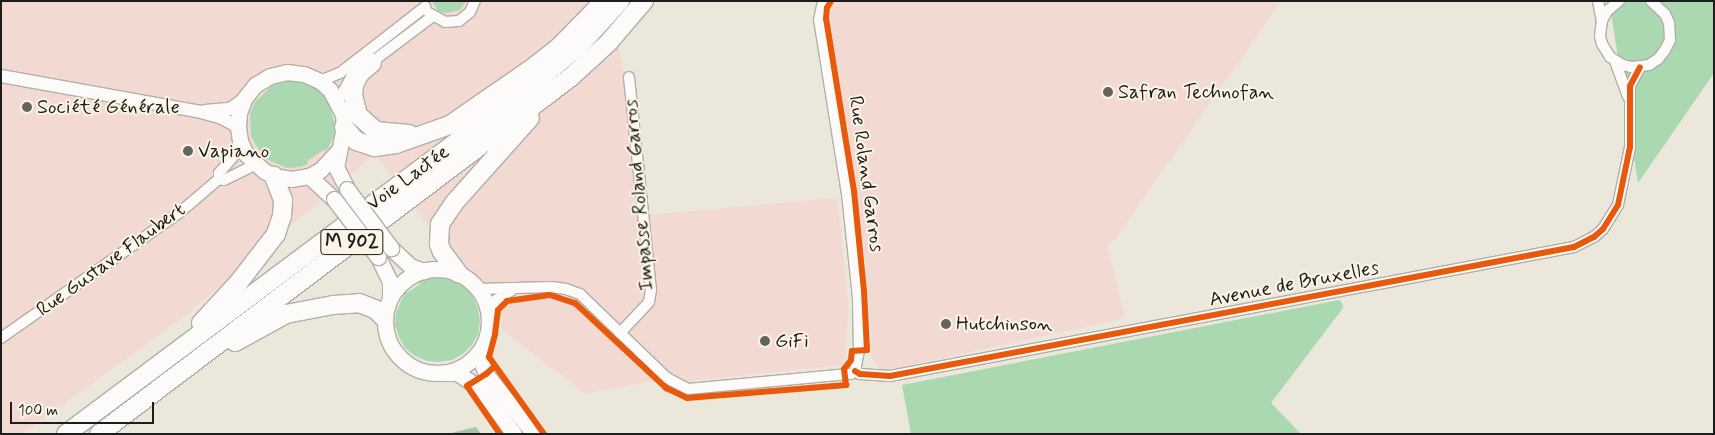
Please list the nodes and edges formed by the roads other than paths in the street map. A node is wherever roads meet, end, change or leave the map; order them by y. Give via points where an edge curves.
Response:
1 (475, 1) edge
2 (604, 1) edge
3 (620, 1) edge
4 (644, 1) edge
5 (823, 1) edge
6 (1598, 1) edge
7 (1619, 1) edge
8 (1652, 1) edge
9 (424, 4) edge
10 (433, 16) junction
11 (1602, 21) junction
12 (1615, 61) junction
13 (372, 63) junction
14 (1640, 67) junction
15 (1, 76) edge
16 (629, 77) dead end
17 (320, 81) junction
18 (542, 98) junction
19 (244, 99) junction
20 (1629, 100) junction
21 (338, 101) junction
22 (201, 112) junction
23 (344, 127) junction
24 (239, 134) junction
25 (417, 135) junction
26 (338, 151) junction
27 (255, 165) junction
28 (274, 176) junction
29 (309, 176) junction
30 (218, 179) junction
31 (385, 253) junction
32 (424, 271) junction
33 (458, 273) junction
34 (477, 289) junction
35 (512, 290) junction
36 (390, 298) junction
37 (488, 314) junction
38 (384, 318) junction
39 (620, 333) junction
40 (1, 338) edge
41 (482, 349) junction
42 (168, 358) junction
43 (855, 371) junction
44 (444, 373) junction
45 (161, 386) junction
46 (66, 434) edge
47 (99, 434) edge
48 (514, 434) edge
49 (534, 434) edge

1 - 10 street via 470,12 459,20 445,22
2 - 25 highway via 559,47 479,107 450,125
3 - 42 highway, Voie Lactée / M 902 via 579,46 526,90
4 - 18 highway, Voie Lactée / M 902 via 609,42
5 - 43 street, Rue Roland Garros via 819,20 847,194 858,298 859,351
6 - 11 street
7 - 11 street via 1607,11
8 - 14 street via 1666,14 1670,40 1658,59
9 - 10 street
9 - 17 street via 340,73
10 - 13 street
11 - 12 street via 1602,44
12 - 14 street
12 - 20 street
13 - 21 street via 350,77
13 - 25 highway via 360,73 354,85 358,115 376,130
14 - 20 street via 1630,86
15 - 22 street
16 - 39 street, Impasse Roland Garros via 651,290 649,302
17 - 19 main road via 304,74 287,72 270,76 255,85
17 - 21 main road
18 - 33 highway via 542,108 501,149 440,224 439,244
18 - 45 highway, Voie Lactée / M 902
19 - 22 street via 230,108
19 - 24 main road via 239,113
20 - 43 street, Avenue de Bruxelles via 1630,147 1618,205 1612,218 1598,233 1574,247 899,374 872,376
21 - 23 main road
22 - 24 street via 222,118
23 - 25 highway via 356,141 375,148
23 - 26 main road
24 - 27 main road via 246,154
24 - 30 street, Rue Gustave Flaubert via 232,158
26 - 29 main road via 330,162
26 - 31 main road, bridge via 336,167
27 - 28 main road
27 - 30 street, Rue Gustave Flaubert via 224,180
28 - 29 main road via 292,179
28 - 42 highway via 283,200 276,234 239,282
29 - 31 main road, bridge
30 - 40 street, Rue Gustave Flaubert via 180,213
31 - 32 main road
31 - 36 main road
32 - 33 main road
32 - 36 main road via 407,278
33 - 34 main road
34 - 35 street
34 - 37 main road
35 - 37 street via 496,300
35 - 39 street via 552,287 580,294
36 - 38 main road
37 - 41 main road
38 - 44 main road via 388,340 403,362 421,371
38 - 45 highway via 366,305 351,302 286,314
39 - 43 street via 667,378 688,389 845,376
41 - 44 main road via 470,362
41 - 49 main road via 481,360 486,374
42 - 46 highway, Voie Lactée / M 902
44 - 48 main road via 457,374 480,388
45 - 47 highway, Voie Lactée / M 902

